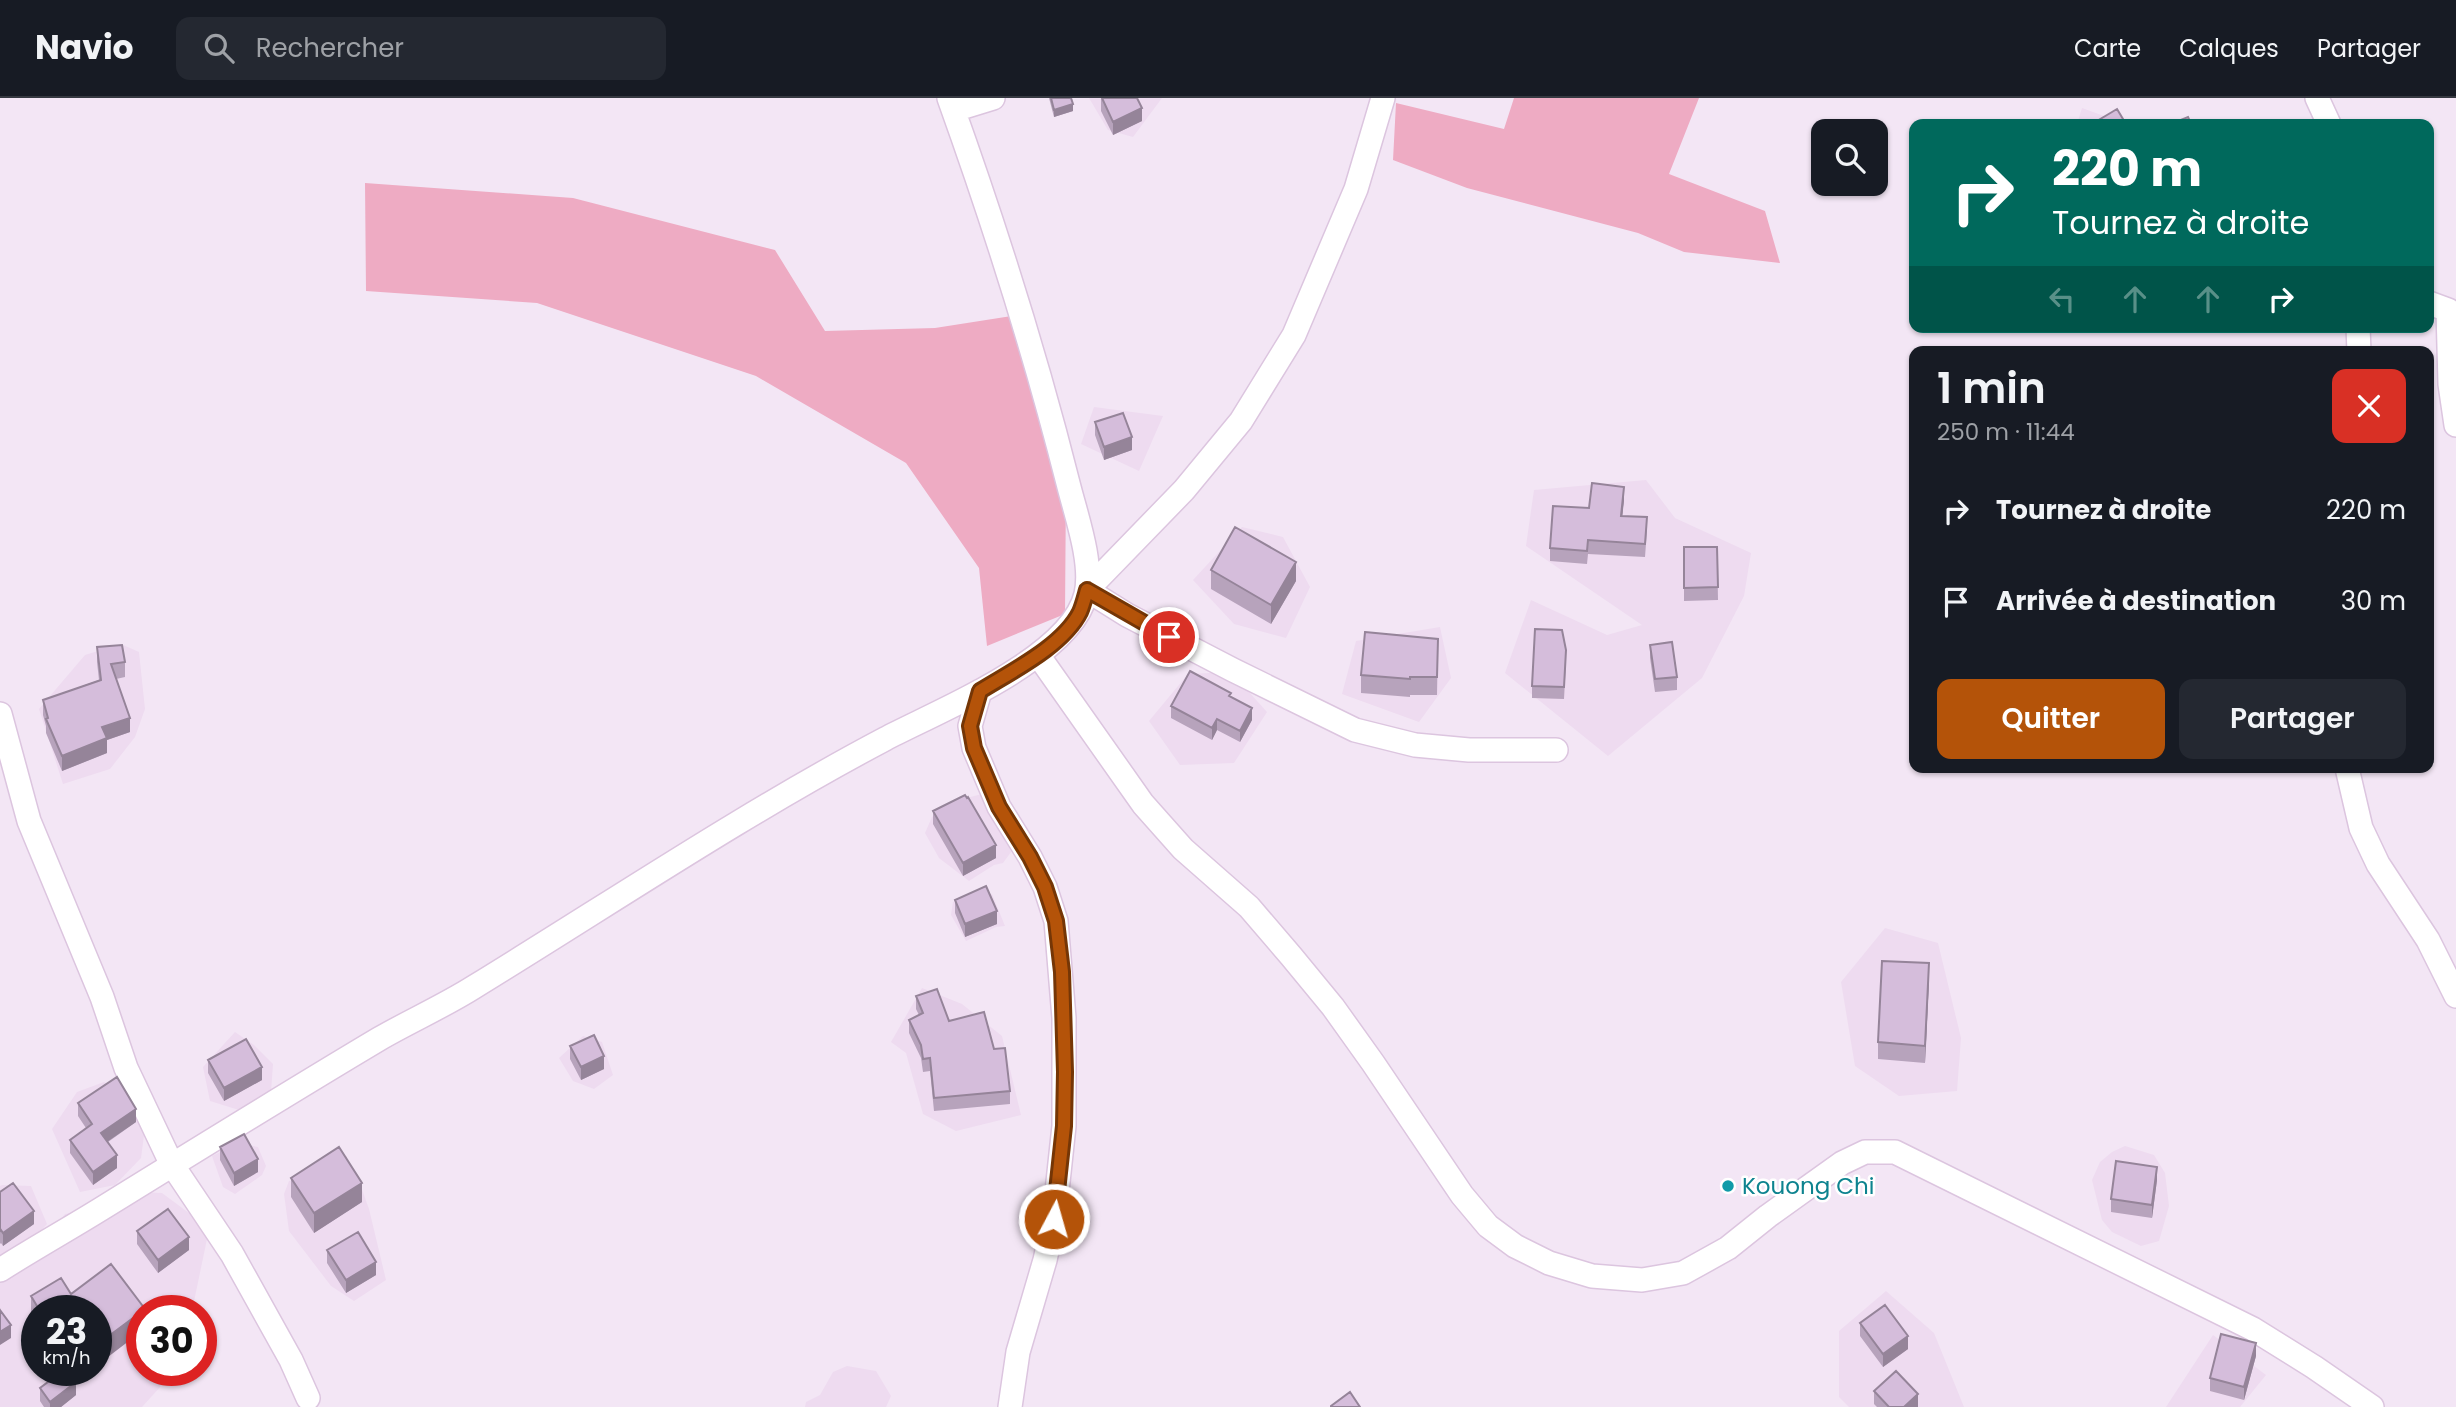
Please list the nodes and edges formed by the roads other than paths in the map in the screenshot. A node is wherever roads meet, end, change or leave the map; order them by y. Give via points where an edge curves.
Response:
1 (993, 98) edge
2 (1383, 98) edge
3 (2317, 98) edge
4 (951, 104) edge
5 (2327, 119) edge
6 (2434, 305) edge
7 (2456, 425) edge
8 (1087, 590) junction
9 (1038, 655) junction
10 (980, 691) junction
11 (0, 714) edge
12 (1556, 750) dead end
13 (2348, 773) edge
14 (2456, 996) edge
15 (171, 1163) junction
16 (0, 1270) edge
17 (308, 1398) dead end
18 (1010, 1407) edge
19 (2372, 1407) edge

1 - 4 street
2 - 8 street via 1356,189 1294,335 1241,421 1184,490
3 - 5 street
4 - 8 street via 1056,434 1085,553
6 - 7 street via 2448,310
8 - 9 street via 1079,614
8 - 12 street via 1355,730 1415,745
9 - 10 street
9 - 19 street via 1143,804 1274,936 1332,1007 1462,1195 1488,1226 1515,1245 1591,1276 1642,1280 1684,1273 1728,1248 1842,1163 1865,1152 1895,1152 2253,1329
10 - 15 street via 827,770 469,990
10 - 18 street via 970,726 974,748 999,807 1045,887 1056,921 1064,1018 1064,1126 1054,1219 1018,1352
11 - 15 street via 29,821 102,997 125,1068
13 - 14 street via 2361,828 2378,864 2428,940
15 - 16 street
15 - 17 street via 232,1254

